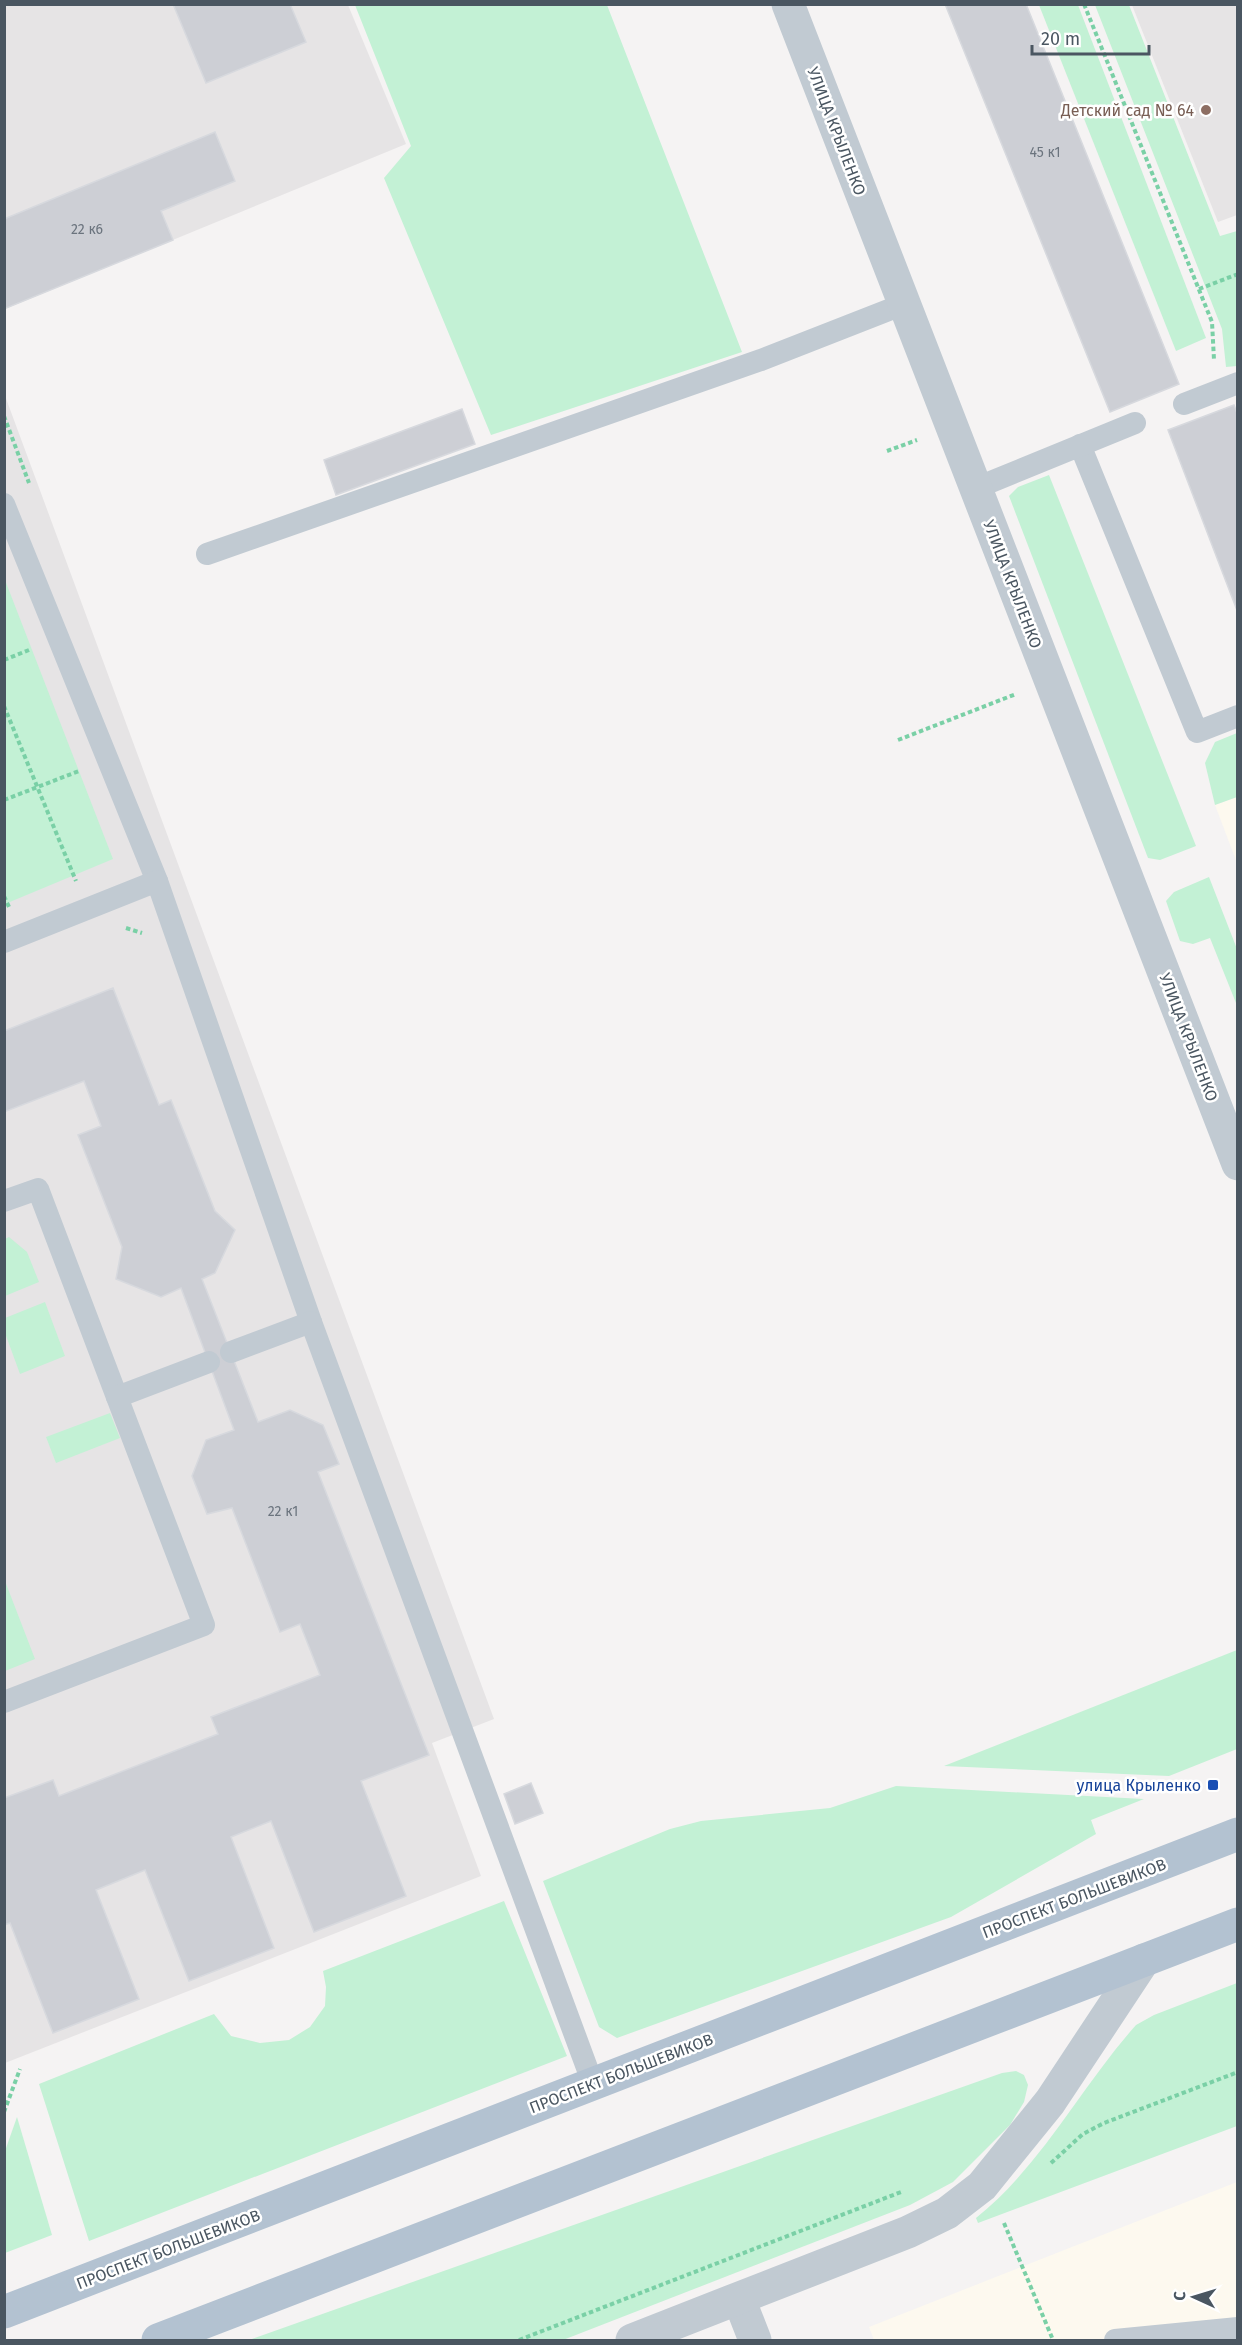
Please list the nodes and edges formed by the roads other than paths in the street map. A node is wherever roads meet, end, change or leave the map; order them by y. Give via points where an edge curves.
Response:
1 (788, 4) edge
2 (904, 304) junction
3 (1238, 384) edge
4 (1184, 404) dead end
5 (1135, 423) dead end
6 (1080, 445) junction
7 (976, 488) junction
8 (4, 504) edge
9 (207, 555) dead end
10 (1238, 716) edge
11 (157, 881) junction
12 (4, 942) edge
13 (1238, 1164) edge
14 (4, 1201) edge
15 (312, 1322) junction
16 (231, 1352) dead end
17 (209, 1362) dead end
18 (117, 1397) junction
19 (4, 1702) edge
20 (1238, 1834) edge
21 (1238, 1924) edge
22 (1144, 1960) junction
23 (593, 2084) junction
24 (739, 2299) junction
25 (4, 2312) edge
26 (1238, 2328) edge
27 (158, 2340) edge
28 (632, 2340) edge
29 (755, 2340) edge
30 (1115, 2340) edge

1 - 2 street, УЛИЦА КРЫЛЕНКО
2 - 7 street, УЛИЦА КРЫЛЕНКО
2 - 9 lane via 749,364
3 - 4 lane
5 - 6 lane
6 - 7 lane
6 - 10 lane via 1197,732
7 - 13 street, УЛИЦА КРЫЛЕНКО
8 - 11 lane
11 - 12 lane
11 - 15 lane
14 - 18 lane via 38,1189
15 - 16 lane
15 - 23 lane
17 - 18 lane
18 - 19 lane via 204,1625
20 - 23 main road, ПРОСПЕКТ БОЛЬШЕВИКОВ
21 - 22 main road
22 - 24 street via 1050,2102 982,2186 947,2212 908,2232
22 - 27 main road
23 - 25 main road, ПРОСПЕКТ БОЛЬШЕВИКОВ
24 - 28 street
24 - 29 street
26 - 30 lane

